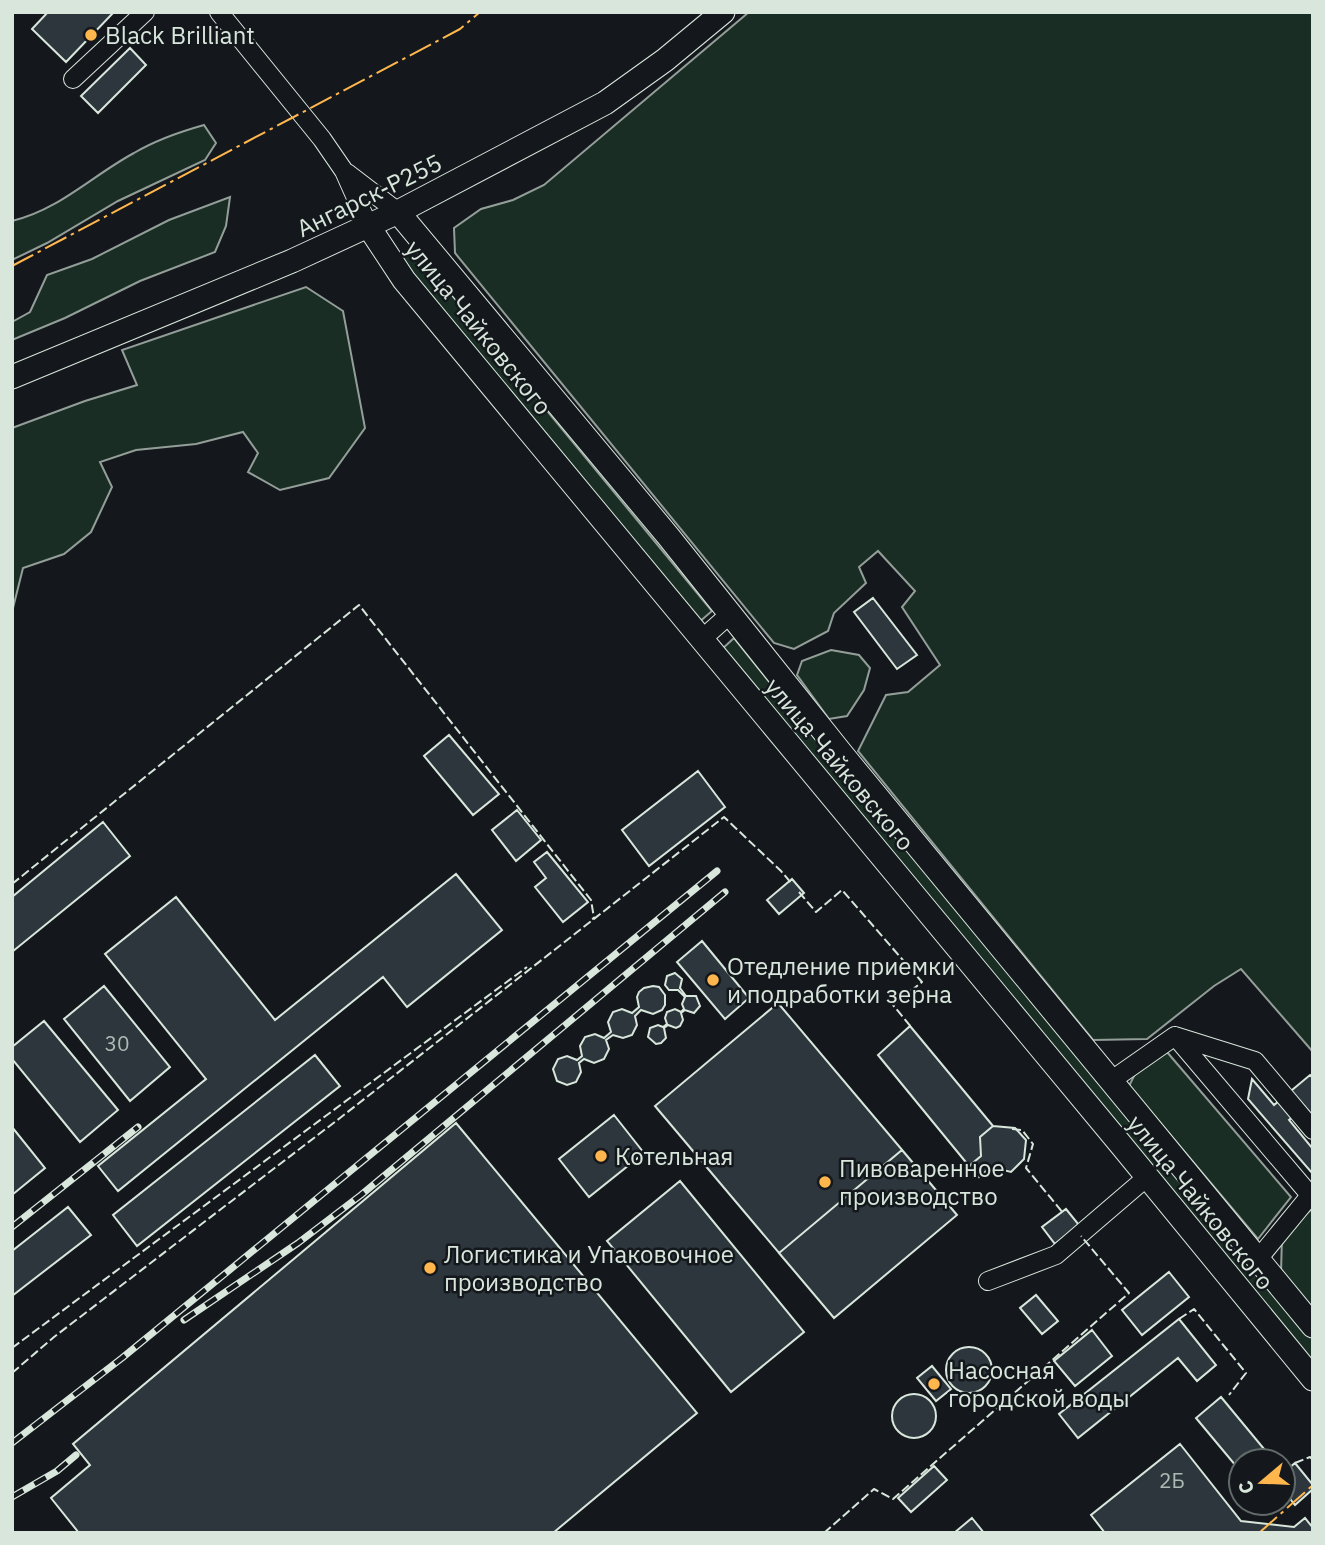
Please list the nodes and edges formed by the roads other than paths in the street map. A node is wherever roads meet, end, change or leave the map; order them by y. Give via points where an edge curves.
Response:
1 (145, 12) edge
2 (219, 12) edge
3 (723, 12) edge
4 (73, 79) dead end
5 (344, 171) junction
6 (398, 212) junction
7 (369, 227) junction
8 (12, 377) edge
9 (730, 614) junction
10 (702, 639) junction
11 (1175, 1036) junction
12 (1112, 1080) junction
13 (1313, 1130) edge
14 (1147, 1177) junction
15 (1311, 1194) edge
16 (1258, 1259) junction
17 (988, 1282) dead end
18 (1313, 1326) edge
19 (1313, 1379) edge

1 - 4 street
2 - 5 street, улица Чайковского
3 - 6 main road, Ангарск-Р255 via 666,60 604,103
5 - 6 street, улица Чайковского
5 - 7 street, улица Чайковского
6 - 7 main road, Ангарск-Р255
6 - 9 main road, улица Чайковского
7 - 8 main road, Ангарск-Р255
7 - 10 main road, улица Чайковского via 404,280
9 - 10 street
9 - 12 main road, улица Чайковского
10 - 14 main road, улица Чайковского
11 - 12 street
11 - 13 street via 1255,1061
11 - 15 street
12 - 16 main road, улица Чайковского
14 - 17 street via 1056,1255
14 - 19 main road, улица Чайковского
15 - 16 street
16 - 18 main road, улица Чайковского

